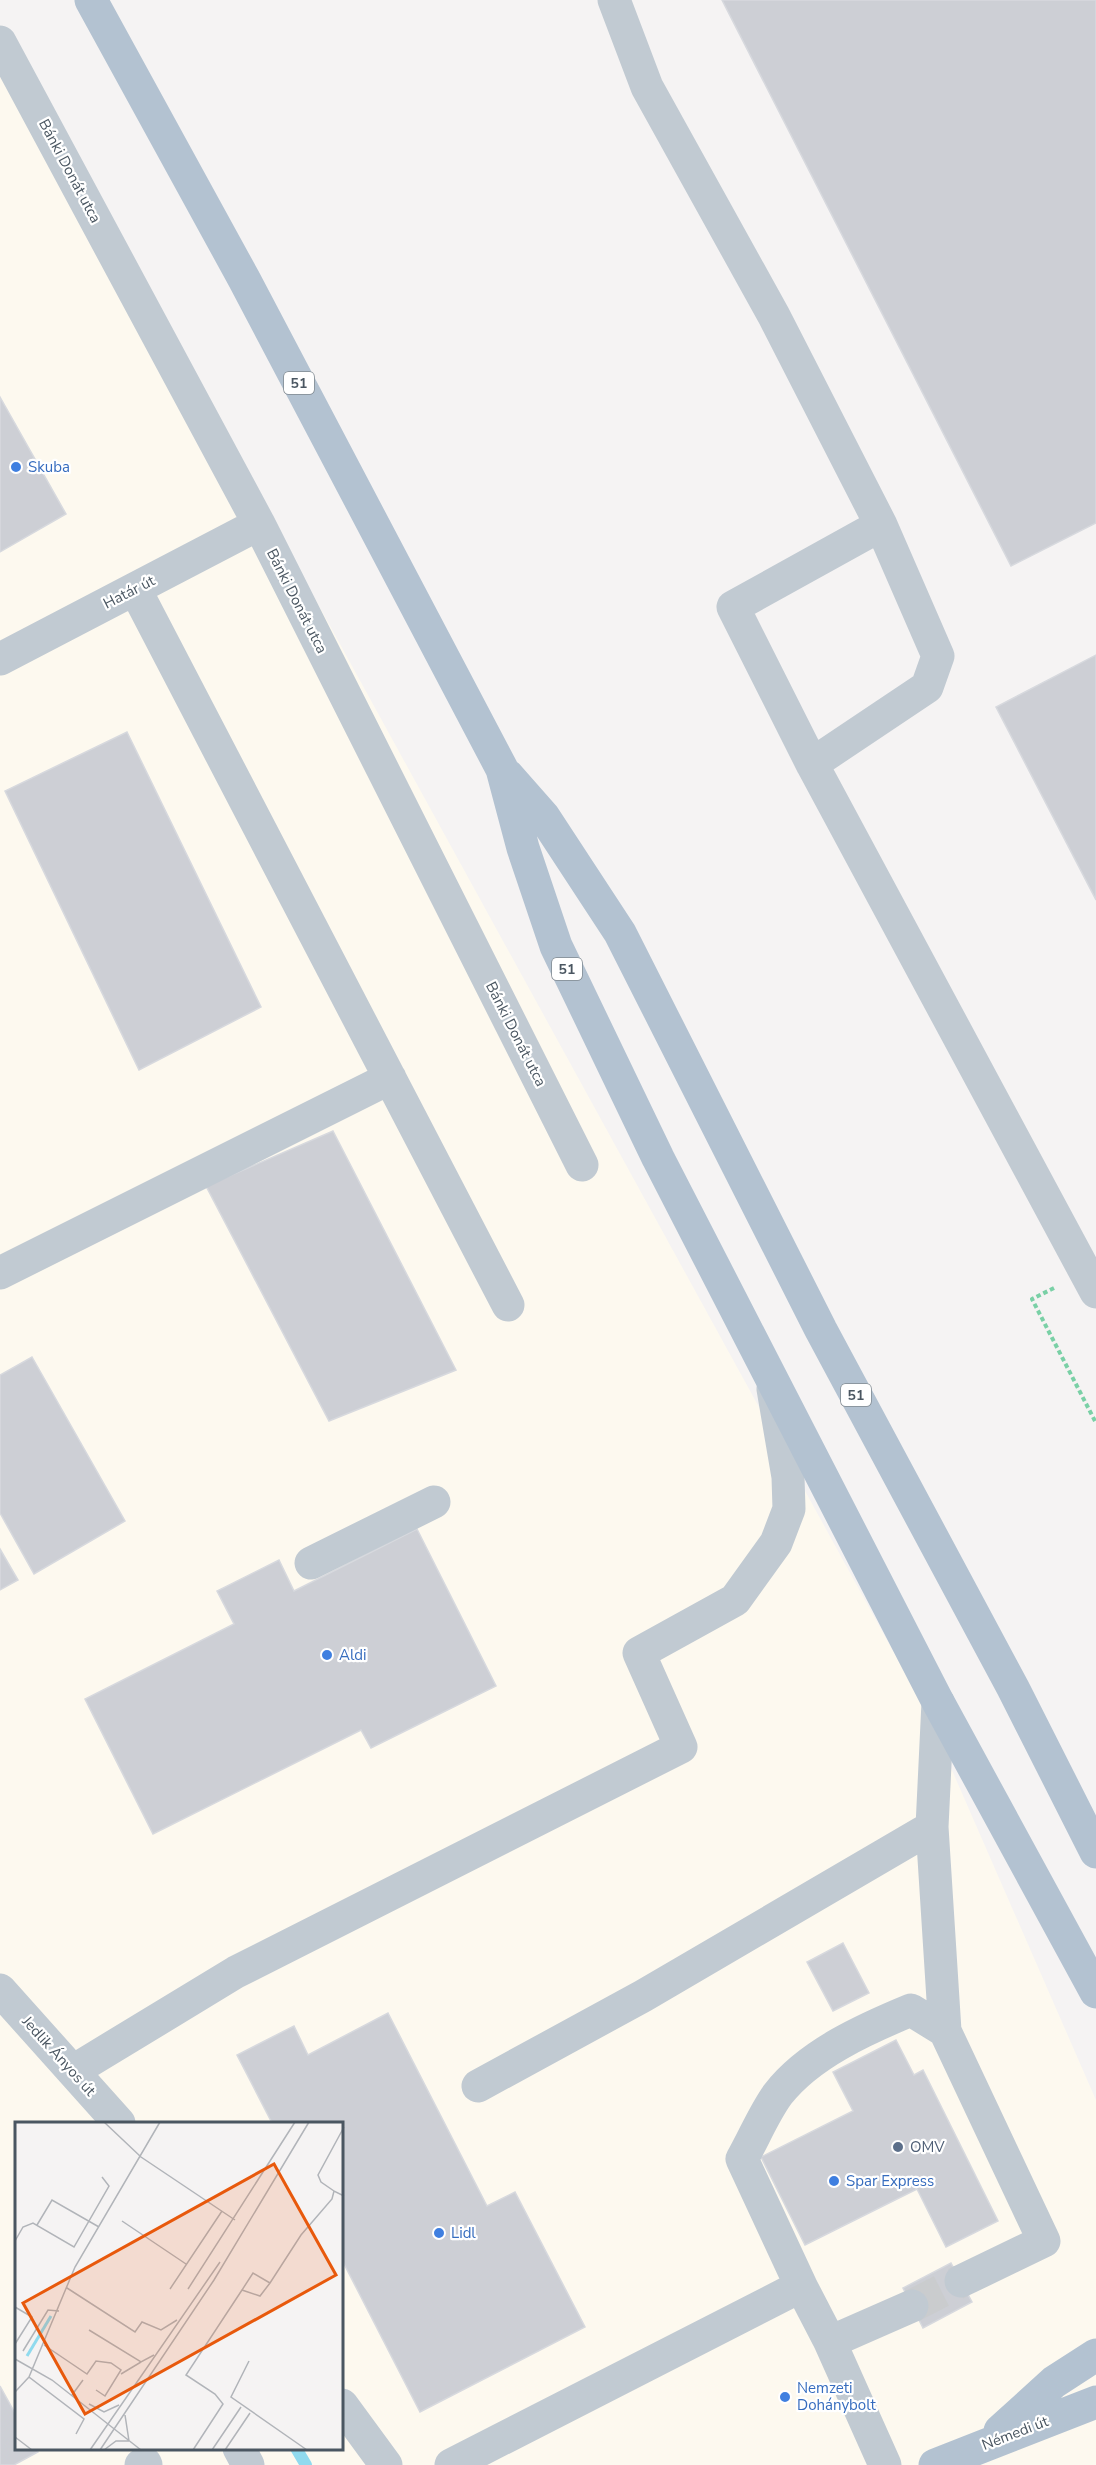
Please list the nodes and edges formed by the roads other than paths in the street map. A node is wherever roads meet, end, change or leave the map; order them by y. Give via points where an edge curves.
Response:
1 (91, 0) edge
2 (614, 0) edge
3 (0, 42) edge
4 (259, 524) junction
5 (880, 525) junction
6 (135, 589) junction
7 (0, 659) edge
8 (812, 764) junction
9 (502, 769) junction
10 (390, 1078) junction
11 (582, 1165) dead end
12 (0, 1273) edge
13 (1091, 1282) edge
14 (508, 1305) dead end
15 (771, 1377) junction
16 (434, 1502) dead end
17 (311, 1563) dead end
18 (938, 1702) junction
19 (932, 1827) junction
20 (1096, 1852) edge
21 (0, 1990) edge
22 (1096, 1992) edge
23 (945, 2031) junction
24 (73, 2071) junction
25 (478, 2086) dead end
26 (118, 2122) edge
27 (961, 2281) tunnel mouth
28 (801, 2286) junction
29 (912, 2306) tunnel mouth
30 (830, 2342) junction
31 (1096, 2355) edge
32 (1096, 2402) edge
33 (344, 2408) edge
34 (988, 2443) junction
35 (239, 2450) edge
36 (141, 2465) edge
37 (146, 2465) edge
38 (248, 2465) edge
39 (386, 2465) edge
40 (451, 2465) edge
41 (885, 2465) edge
42 (935, 2465) edge

1 - 9 main road, 51 via 244,279
2 - 5 street via 647,87 774,316
3 - 4 street, Bánki Donát utca
4 - 6 street, Határ út
4 - 11 street, Bánki Donát utca
5 - 8 street via 938,656 927,687
5 - 8 street via 733,607
6 - 7 street, Határ út
6 - 10 street
8 - 13 street
9 - 15 main road, 51 via 556,946 658,1158
9 - 20 main road, 51 via 544,817 620,933 821,1330 1013,1688
10 - 12 street
10 - 14 street
15 - 18 main road, 51
15 - 24 street via 788,1477 789,1509 776,1543 735,1600 639,1653 681,1747 236,1972
16 - 17 street
18 - 19 street
18 - 22 main road, 51
19 - 23 street
19 - 25 street via 643,1996
21 - 24 street, Jedlik Ányos út
23 - 27 street via 1044,2241
23 - 28 street via 911,2010 817,2057 778,2094 742,2159
24 - 26 street, Jedlik Ányos út
28 - 30 street
28 - 40 street
29 - 30 street
30 - 41 street
31 - 34 main road via 1054,2382
32 - 34 main road, Némedi út
33 - 39 street
34 - 42 main road, Némedi út
35 - 38 street
36 - 37 street

